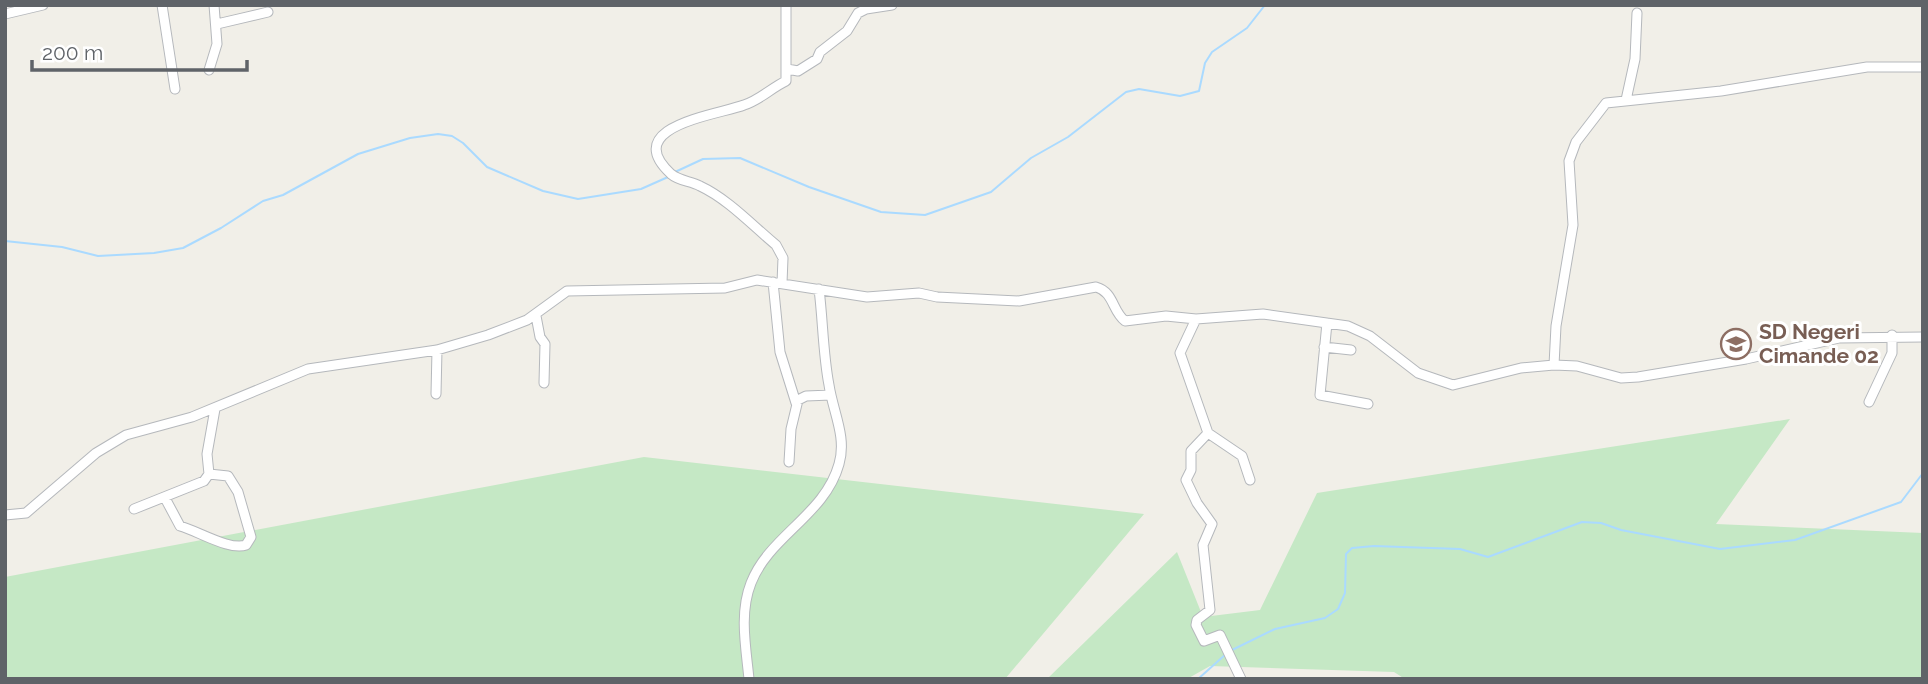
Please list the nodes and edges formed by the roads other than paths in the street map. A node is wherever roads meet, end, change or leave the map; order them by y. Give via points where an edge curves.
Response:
1 (43, 5) edge
2 (162, 5) edge
3 (215, 5) edge
4 (786, 5) edge
5 (892, 5) edge
6 (268, 12) dead end
7 (1637, 13) dead end
8 (5, 14) edge
9 (217, 24) junction
10 (1923, 67) edge
11 (787, 69) junction
12 (209, 70) dead end
13 (175, 89) dead end
14 (1626, 100) junction
15 (777, 283) junction
16 (819, 289) junction
17 (536, 316) junction
18 (1196, 319) junction
19 (1327, 324) junction
20 (1892, 335) junction
21 (1923, 337) edge
22 (1324, 347) junction
23 (437, 350) junction
24 (1351, 350) dead end
25 (1554, 365) junction
26 (544, 383) dead end
27 (436, 394) dead end
28 (831, 395) junction
29 (1869, 402) dead end
30 (796, 403) junction
31 (1368, 404) dead end
32 (215, 409) junction
33 (1208, 433) junction
34 (789, 461) dead end
35 (209, 474) junction
36 (1250, 480) dead end
37 (165, 498) junction
38 (134, 509) dead end
39 (5, 516) edge
40 (749, 679) edge
41 (1241, 679) edge

1 - 8 street
2 - 13 street
3 - 9 street
4 - 11 street
5 - 11 street via 858,13 847,31 817,59 798,71
6 - 9 street
7 - 14 street via 1635,59
9 - 12 street
10 - 14 street via 1867,67 1721,91
11 - 15 street via 786,81 756,101 705,114 657,143 657,153 671,175 701,186 776,245 783,258
14 - 25 street via 1606,103 1570,155 1573,225
15 - 16 street
15 - 17 street via 567,291
15 - 30 street via 780,352
16 - 18 street via 867,297 919,293 1019,301 1096,287 1107,293 1125,321 1166,316
16 - 28 street
17 - 23 street
17 - 26 street via 545,344
18 - 19 street via 1263,314
18 - 33 street via 1180,353
19 - 22 street
19 - 25 street via 1357,329 1407,366 1448,385
20 - 21 street
20 - 25 street via 1830,340 1630,378
20 - 29 street via 1892,353
22 - 24 street
22 - 31 street via 1320,395
23 - 27 street
23 - 32 street via 309,369
28 - 30 street via 803,396
28 - 40 street via 841,438 839,467 821,501 766,557 751,582 744,626
30 - 34 street
32 - 35 street via 207,454
32 - 39 street via 109,444 26,513
33 - 36 street via 1245,460
33 - 41 street via 1191,451 1186,480 1212,524 1203,545 1210,610 1196,625 1204,641 1220,635
35 - 37 street via 204,481
35 - 37 street via 228,476 238,492 251,537 246,545 230,547 180,526
37 - 38 street

